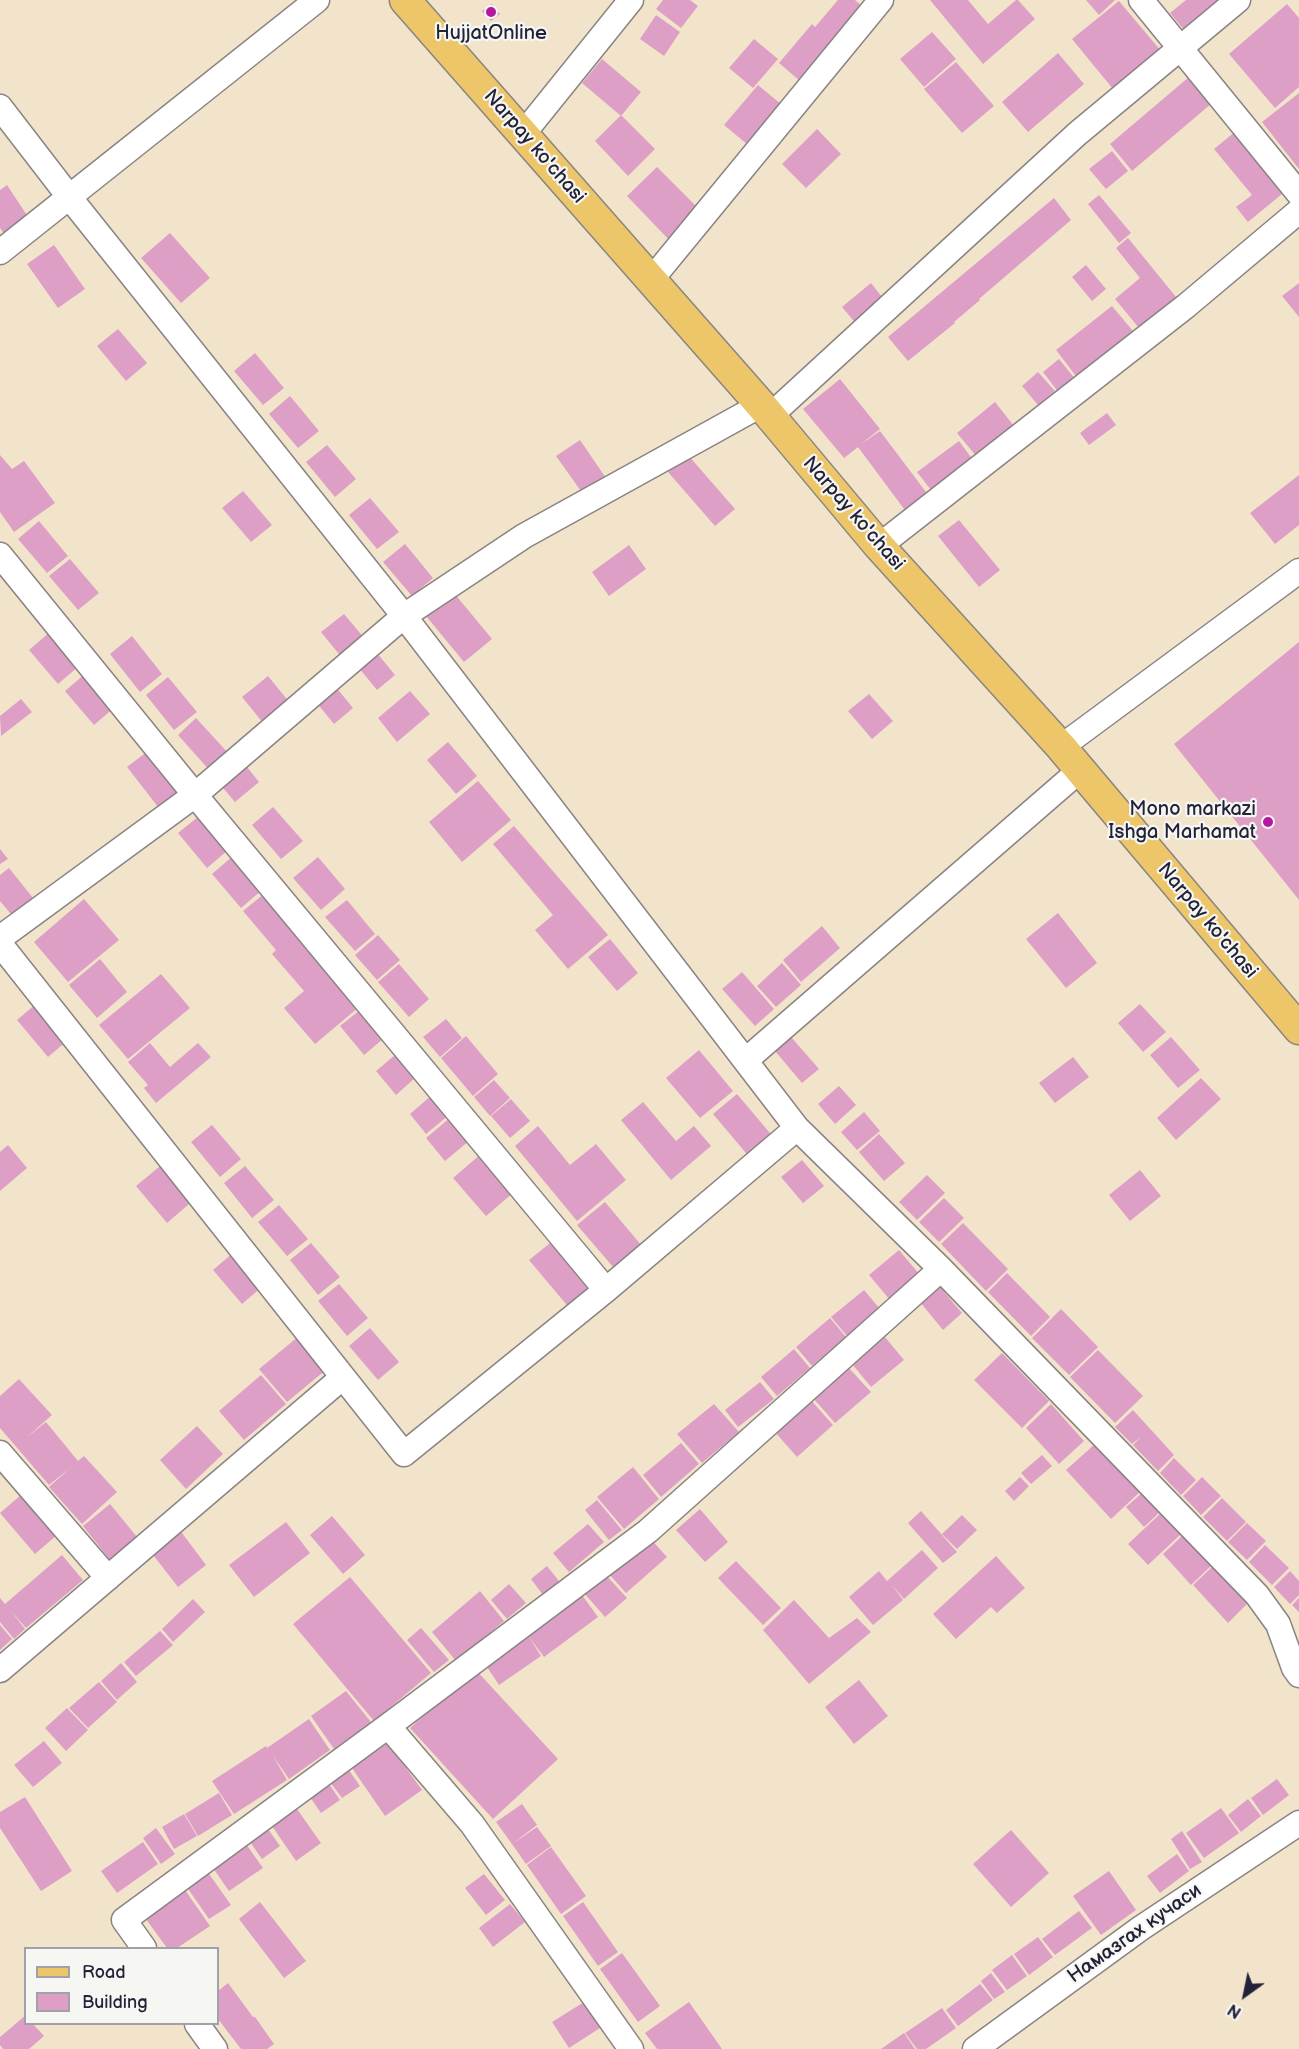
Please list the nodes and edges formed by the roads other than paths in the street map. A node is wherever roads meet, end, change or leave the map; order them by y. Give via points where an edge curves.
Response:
1 (317, 0) edge
2 (405, 0) edge
3 (631, 0) edge
4 (881, 0) edge
5 (1141, 0) edge
6 (1238, 0) edge
7 (1181, 48) junction
8 (0, 107) edge
9 (523, 134) junction
10 (1299, 194) edge
11 (70, 198) junction
12 (1299, 211) edge
13 (0, 252) edge
14 (651, 280) junction
15 (766, 411) junction
16 (879, 546) junction
17 (0, 555) edge
18 (1299, 571) edge
19 (404, 616) junction
20 (1061, 747) junction
21 (1079, 771) junction
22 (195, 795) junction
23 (0, 938) edge
24 (0, 944) edge
25 (1299, 1029) edge
26 (746, 1060) junction
27 (797, 1128) junction
28 (941, 1269) junction
29 (606, 1290) junction
30 (343, 1377) junction
31 (0, 1453) edge
32 (108, 1578) junction
33 (0, 1670) edge
34 (1299, 1676) edge
35 (388, 1726) junction
36 (1299, 1823) edge
37 (143, 1947) edge
38 (198, 2025) edge
39 (215, 2049) edge
40 (631, 2049) edge
41 (975, 2049) edge

1 - 11 street
2 - 9 main road, Narpay ko'chasi
3 - 9 street
4 - 14 street
5 - 7 street
6 - 7 street
7 - 10 street
7 - 15 street via 1077,134
8 - 11 street
9 - 14 main road, Narpay ko'chasi
11 - 13 street
11 - 19 street
12 - 16 street via 1186,306
14 - 15 main road, Narpay ko'chasi
15 - 16 main road, Narpay ko'chasi
15 - 19 street via 524,536
16 - 20 main road, Narpay ko'chasi
17 - 22 street
18 - 20 street
19 - 22 street
19 - 26 street
20 - 21 main road, Narpay ko'chasi
21 - 25 main road, Narpay ko'chasi
21 - 26 street
22 - 23 street
22 - 29 street
24 - 30 street
26 - 27 street
27 - 28 street
27 - 29 street
28 - 34 street via 1257,1595 1278,1624
28 - 35 street via 648,1531
29 - 30 street via 404,1454
30 - 32 street
31 - 32 street
32 - 33 street
35 - 37 street via 124,1920
35 - 40 street via 472,1824
36 - 41 street, Намазгах кучаси via 1141,1928
38 - 39 street

